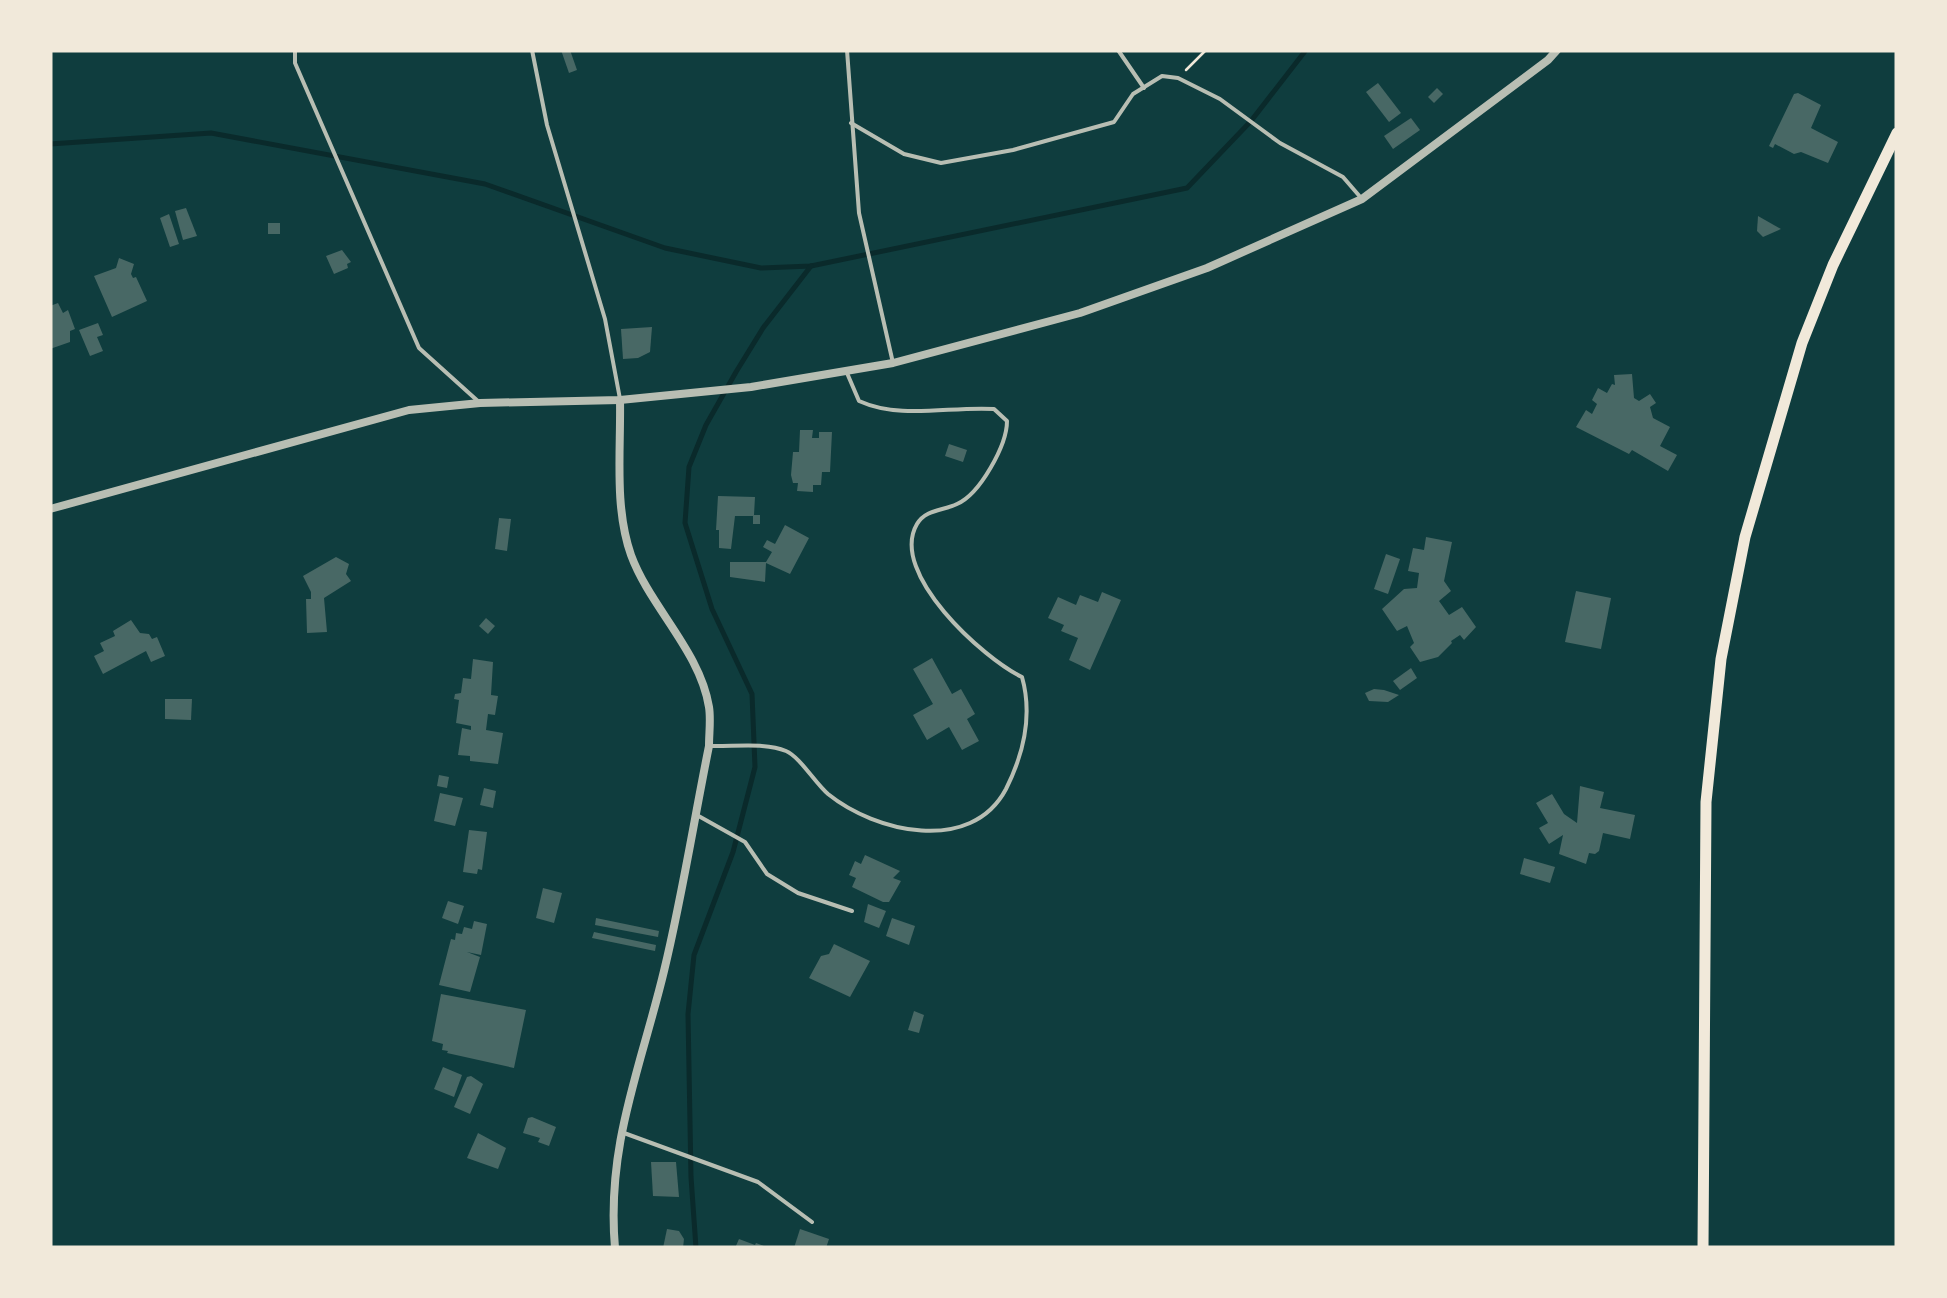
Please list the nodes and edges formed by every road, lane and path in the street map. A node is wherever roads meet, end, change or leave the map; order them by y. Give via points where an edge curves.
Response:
1 (295, 50) edge
2 (532, 50) edge
3 (847, 50) edge
4 (1118, 50) edge
5 (1206, 50) edge
6 (1557, 50) edge
7 (1178, 78) junction
8 (1144, 88) junction
9 (851, 122) junction
10 (1897, 134) edge
11 (1362, 199) junction
12 (893, 362) junction
13 (847, 373) junction
14 (620, 400) junction
15 (480, 402) junction
16 (50, 509) edge
17 (709, 746) junction
18 (695, 814) junction
19 (852, 910) dead end
20 (621, 1132) junction
21 (812, 1222) dead end
22 (615, 1248) edge
23 (1703, 1248) edge

1 - 15 lane via 419,348
2 - 14 lane
3 - 9 lane
4 - 8 lane
5 - 7 path
6 - 11 street
7 - 8 lane via 1162,76
7 - 11 lane via 1343,176
8 - 9 lane via 1114,122 941,164 904,154
9 - 12 lane via 860,213
10 - 23 main road via 1802,344 1745,537 1721,659 1706,802
11 - 12 street via 1207,268 1098,307
12 - 13 street
13 - 14 street
13 - 17 lane via 859,401 869,405 924,412 994,408 1006,421 997,456 976,487 956,505 919,520 912,550 942,609 985,655 1022,677 1029,703 1024,740 1002,795 986,812 930,832 862,816 781,749
14 - 15 street
14 - 17 street via 629,549 699,676 709,709
15 - 16 street via 409,410
17 - 18 street
18 - 19 lane via 744,842 783,884
18 - 20 street via 664,971
20 - 21 lane via 758,1182
20 - 22 street

